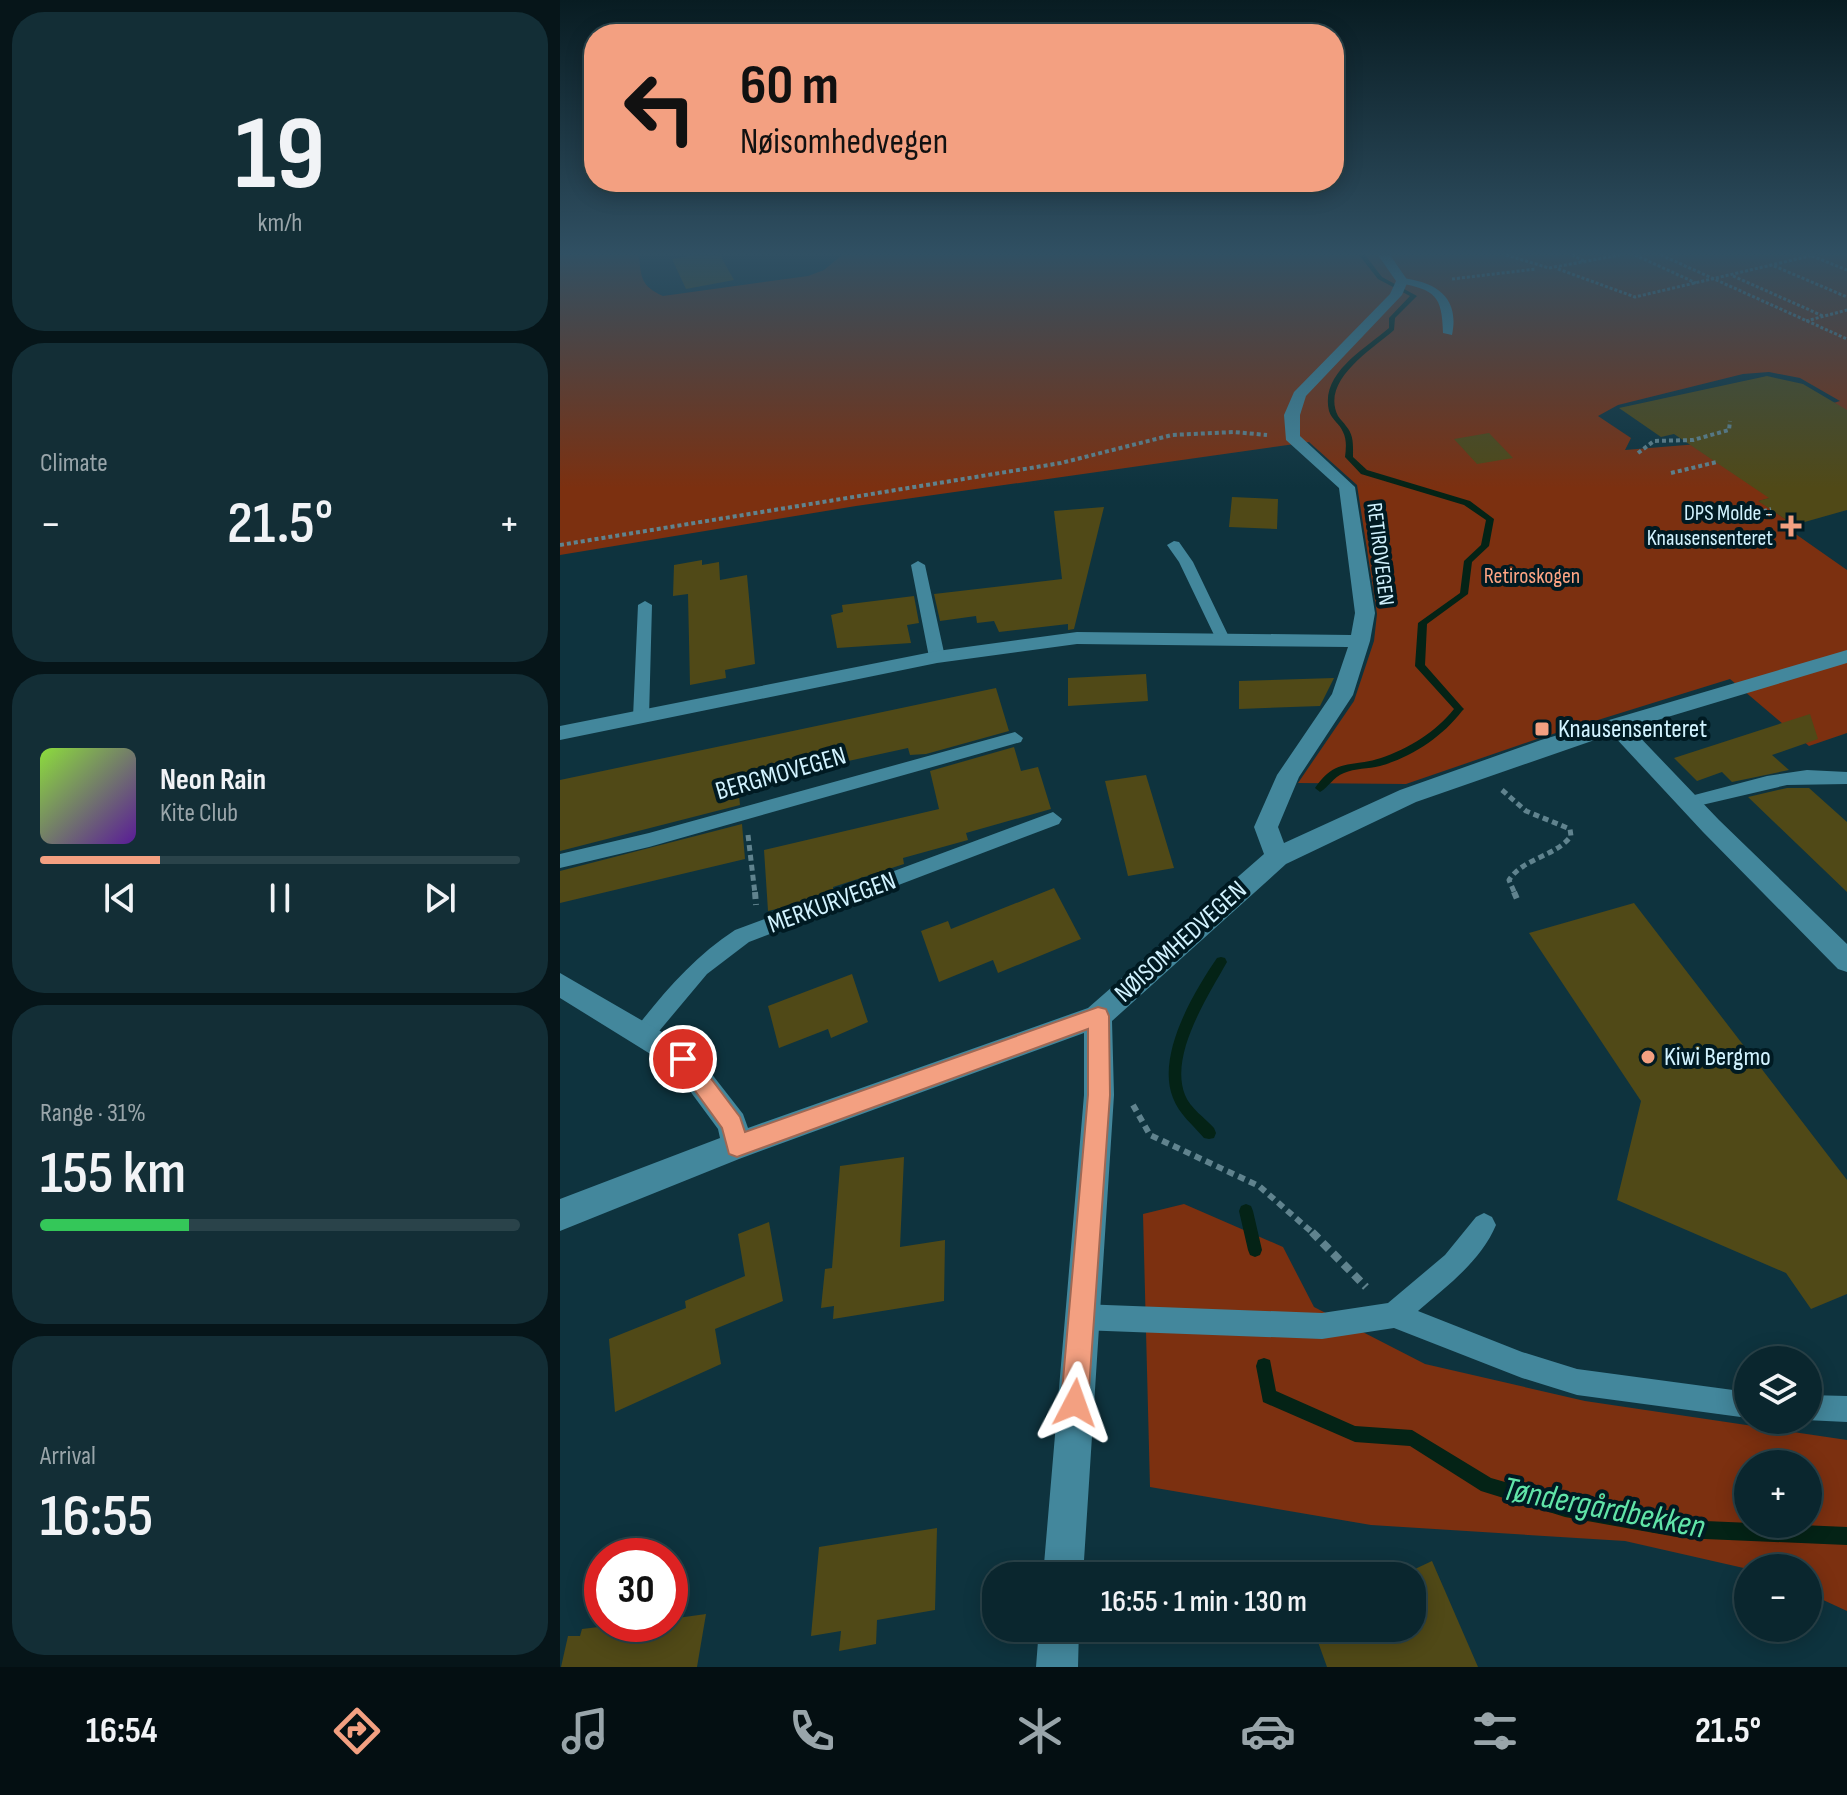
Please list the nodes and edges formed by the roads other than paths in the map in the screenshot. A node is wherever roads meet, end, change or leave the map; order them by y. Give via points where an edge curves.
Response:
1 (1359, 333) edge
2 (1174, 545) dead end
3 (918, 565) dead end
4 (645, 605) dead end
5 (1222, 637) junction
6 (1360, 641) junction
7 (1847, 656) edge
8 (937, 657) junction
9 (641, 717) junction
10 (1617, 726) junction
11 (560, 733) edge
12 (1015, 738) dead end
13 (1847, 778) edge
14 (1689, 802) junction
15 (1053, 819) dead end
16 (1277, 857) junction
17 (560, 861) edge
18 (1847, 961) edge
19 (560, 984) edge
20 (1098, 1016) junction
21 (643, 1035) junction
22 (737, 1146) junction
23 (560, 1215) edge
24 (1484, 1225) dead end
25 (1394, 1315) junction
26 (1080, 1317) junction
27 (1734, 1403) edge
28 (1822, 1408) edge
29 (1847, 1409) edge
30 (1064, 1562) edge
31 (1058, 1642) edge
32 (1057, 1667) edge

1 - 6 street, RETIROVEGEN via 1299,395 1292,437 1347,487 1365,613
2 - 5 lane
3 - 8 lane
4 - 9 lane
5 - 6 street
5 - 8 street via 1077,638
6 - 16 street, RETIROVEGEN via 1342,695 1288,775 1266,827
7 - 10 street, NØISOMHEDVEGEN
8 - 9 street
9 - 11 street
10 - 14 street
10 - 16 street, NØISOMHEDVEGEN via 1408,796
12 - 17 lane, BERGMOVEGEN
13 - 14 lane via 1814,775 1766,782
14 - 18 street
15 - 21 lane, MERKURVEGEN via 759,929 721,949 690,977
16 - 20 street, NØISOMHEDVEGEN
19 - 21 street
20 - 22 street, NØISOMHEDVEGEN
20 - 26 street via 1099,1095
21 - 22 street via 683,1059 732,1124
22 - 23 street, NØISOMHEDVEGEN
24 - 25 lane via 1454,1264
25 - 26 lane via 1322,1326
25 - 27 lane via 1577,1382
26 - 30 street
28 - 29 lane
31 - 32 street

